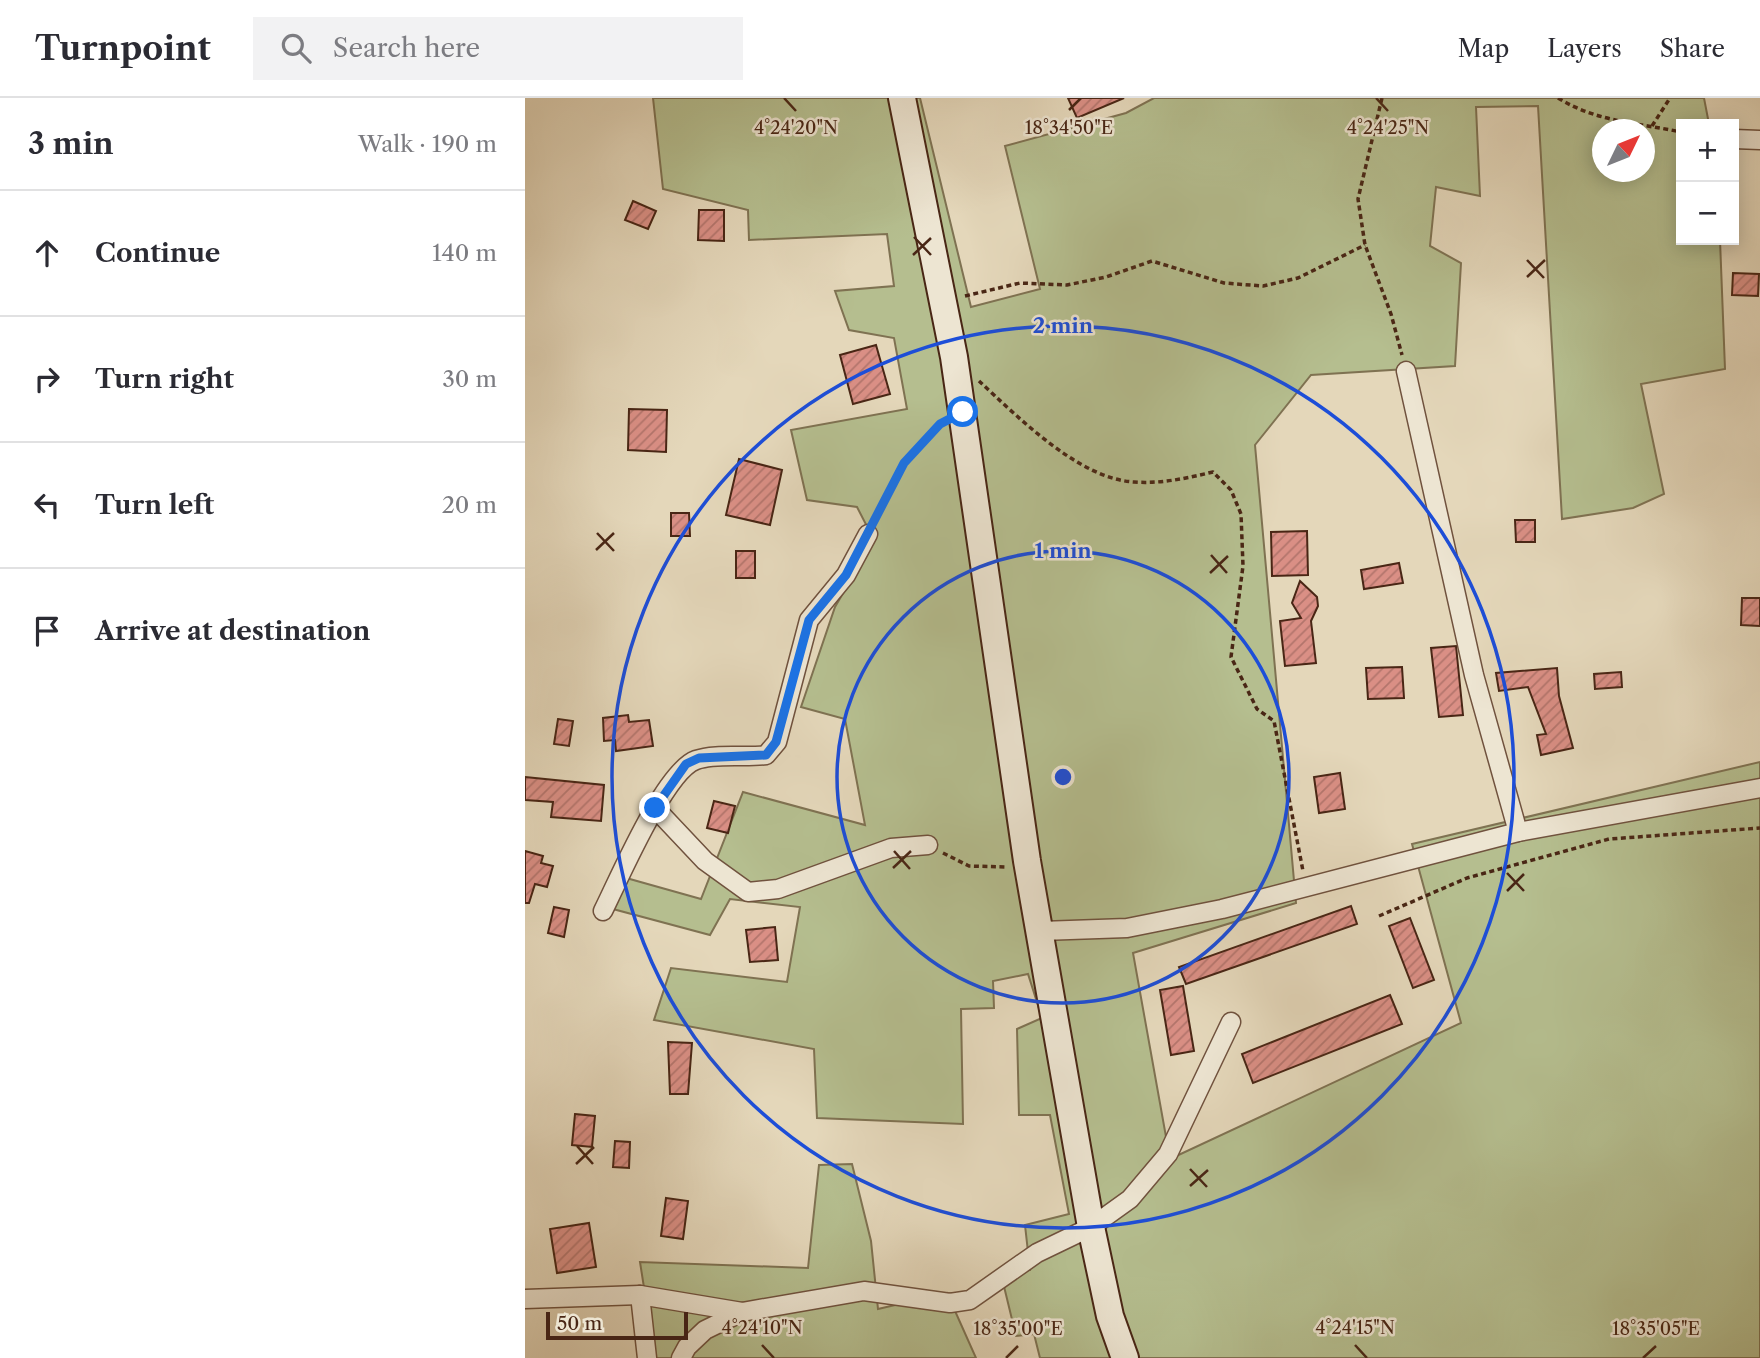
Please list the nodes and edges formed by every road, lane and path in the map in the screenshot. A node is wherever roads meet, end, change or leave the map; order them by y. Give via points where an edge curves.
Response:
1 (902, 98) edge
2 (1382, 98) edge
3 (1559, 98) edge
4 (1670, 98) edge
5 (1603, 119) edge
6 (1655, 121) edge
7 (1655, 127) edge
8 (1676, 131) edge
9 (1739, 139) edge
10 (1760, 140) edge
11 (1366, 245) junction
12 (943, 301) junction
13 (954, 357) junction
14 (1406, 371) joint
15 (963, 412) junction
16 (868, 534) joint
17 (1760, 788) edge
18 (655, 808) junction
19 (1760, 828) edge
20 (1518, 832) junction
21 (928, 845) joint
22 (1027, 860) junction
23 (1306, 887) junction
24 (603, 911) dead end
25 (1379, 916) dead end
26 (1041, 931) junction
27 (1231, 1022) dead end
28 (1091, 1227) junction
29 (639, 1295) junction
30 (525, 1299) edge
31 (742, 1312) junction
32 (647, 1358) edge
33 (681, 1358) edge
34 (1125, 1358) edge

1 - 12 main road
2 - 11 path via 1358,199
3 - 5 path
4 - 6 path
7 - 8 path
9 - 10 street
11 - 12 path via 1298,278 1263,286 1224,283 1152,261 1067,285 1020,283
11 - 14 path
12 - 13 main road
13 - 15 main road
13 - 23 path via 1078,464 1131,482 1173,482 1213,472 1231,490 1241,514 1243,566 1231,657 1257,709 1274,721
14 - 20 street via 1474,675
15 - 16 path via 940,424 904,463
15 - 22 main road
16 - 18 street via 846,575 809,620 776,742 766,755 699,758 686,764
17 - 20 street
18 - 21 street via 705,861 748,892 778,889 891,848
18 - 24 street
19 - 25 path via 1609,839 1467,878
20 - 23 street
21 - 22 path via 969,866 1001,868
22 - 26 main road
23 - 26 street via 1127,928
26 - 28 main road
27 - 28 street via 1168,1154 1130,1199
28 - 31 street via 1037,1253 970,1300 950,1303 864,1291
28 - 34 main road via 1110,1317
29 - 30 street
29 - 31 street
29 - 32 street
31 - 33 street via 705,1330

